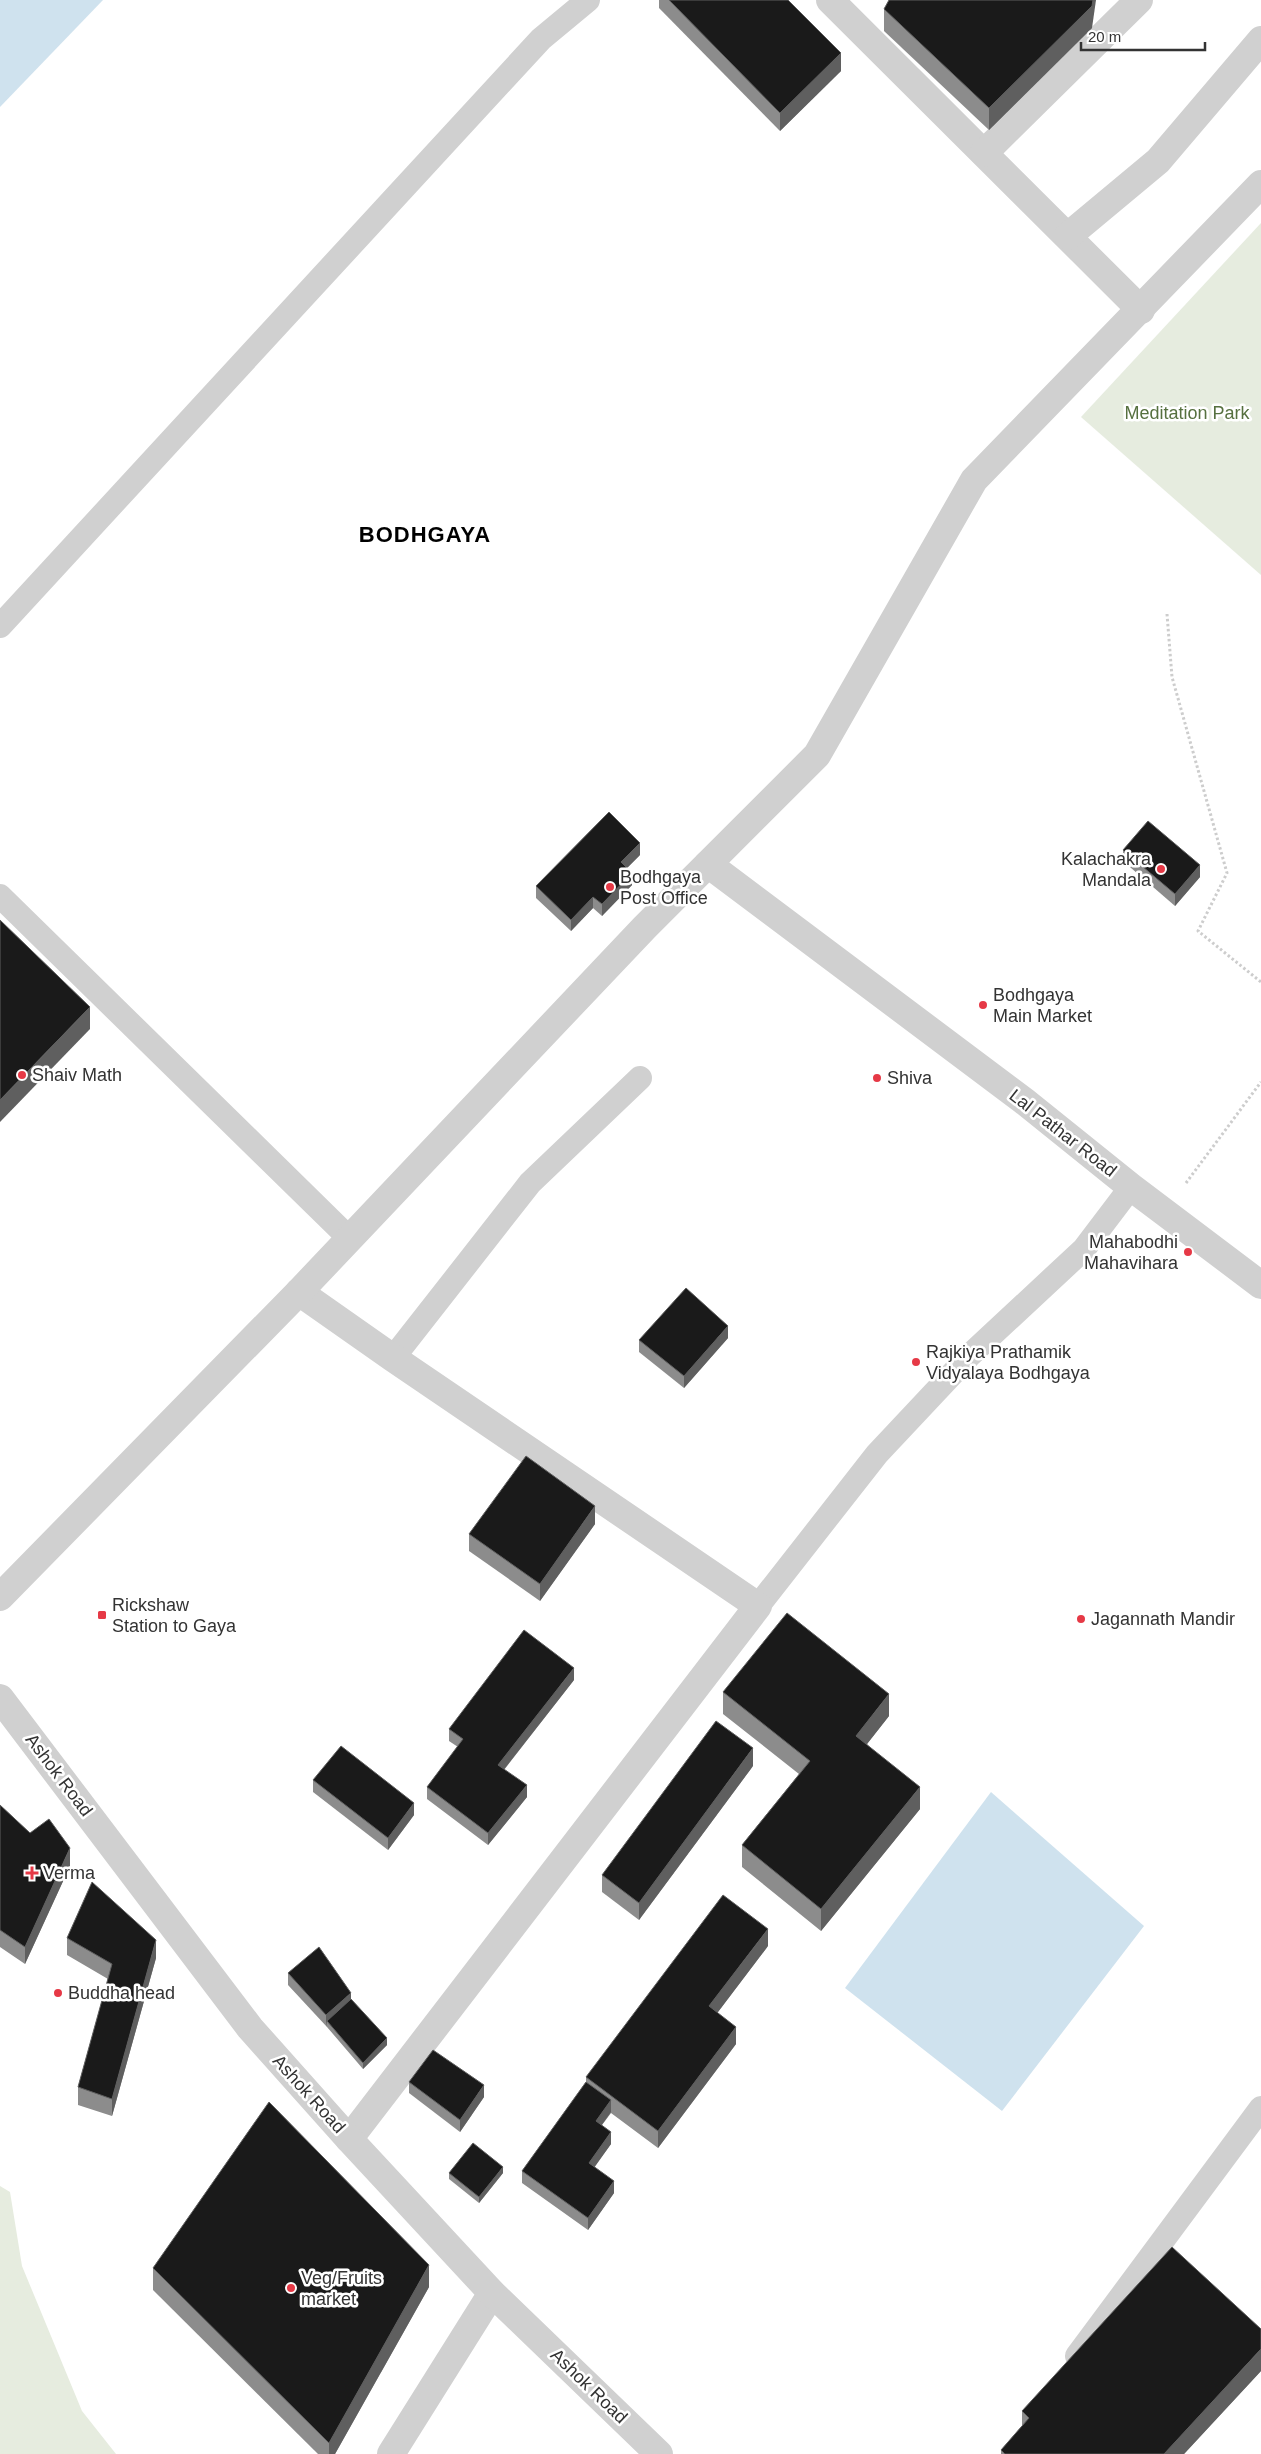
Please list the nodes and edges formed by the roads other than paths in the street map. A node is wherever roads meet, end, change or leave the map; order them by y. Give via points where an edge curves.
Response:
1 (588, 0) edge
2 (830, 0) edge
3 (1139, 0) edge
4 (1261, 40) edge
5 (984, 153) junction
6 (1261, 184) edge
7 (1068, 236) junction
8 (1141, 310) junction
9 (0, 626) edge
10 (708, 864) junction
11 (0, 896) edge
12 (640, 1078) dead end
13 (1131, 1186) junction
14 (348, 1238) junction
15 (1261, 1285) edge
16 (299, 1292) junction
17 (393, 1358) junction
18 (0, 1597) edge
19 (758, 1606) junction
20 (0, 1698) edge
21 (1261, 2108) edge
22 (349, 2139) junction
23 (492, 2292) junction
24 (1062, 2377) edge
25 (391, 2454) edge
26 (659, 2454) edge

1 - 9 lane via 541,39
2 - 5 street
3 - 5 street
4 - 7 street via 1158,162
5 - 7 street
6 - 8 street
7 - 8 street
8 - 10 street via 974,480 817,755
10 - 13 street, Lal Pathar Road via 1024,1101
10 - 14 street
11 - 14 lane
12 - 17 lane via 530,1183
13 - 15 street, Lal Pathar Road
13 - 19 lane via 1084,1249 969,1356 877,1454
14 - 16 street
16 - 17 street
16 - 18 street
17 - 19 street
19 - 22 street
20 - 22 street, Ashok Road via 250,2028
21 - 24 lane
22 - 23 street, Ashok Road
23 - 25 street
23 - 26 street, Ashok Road

